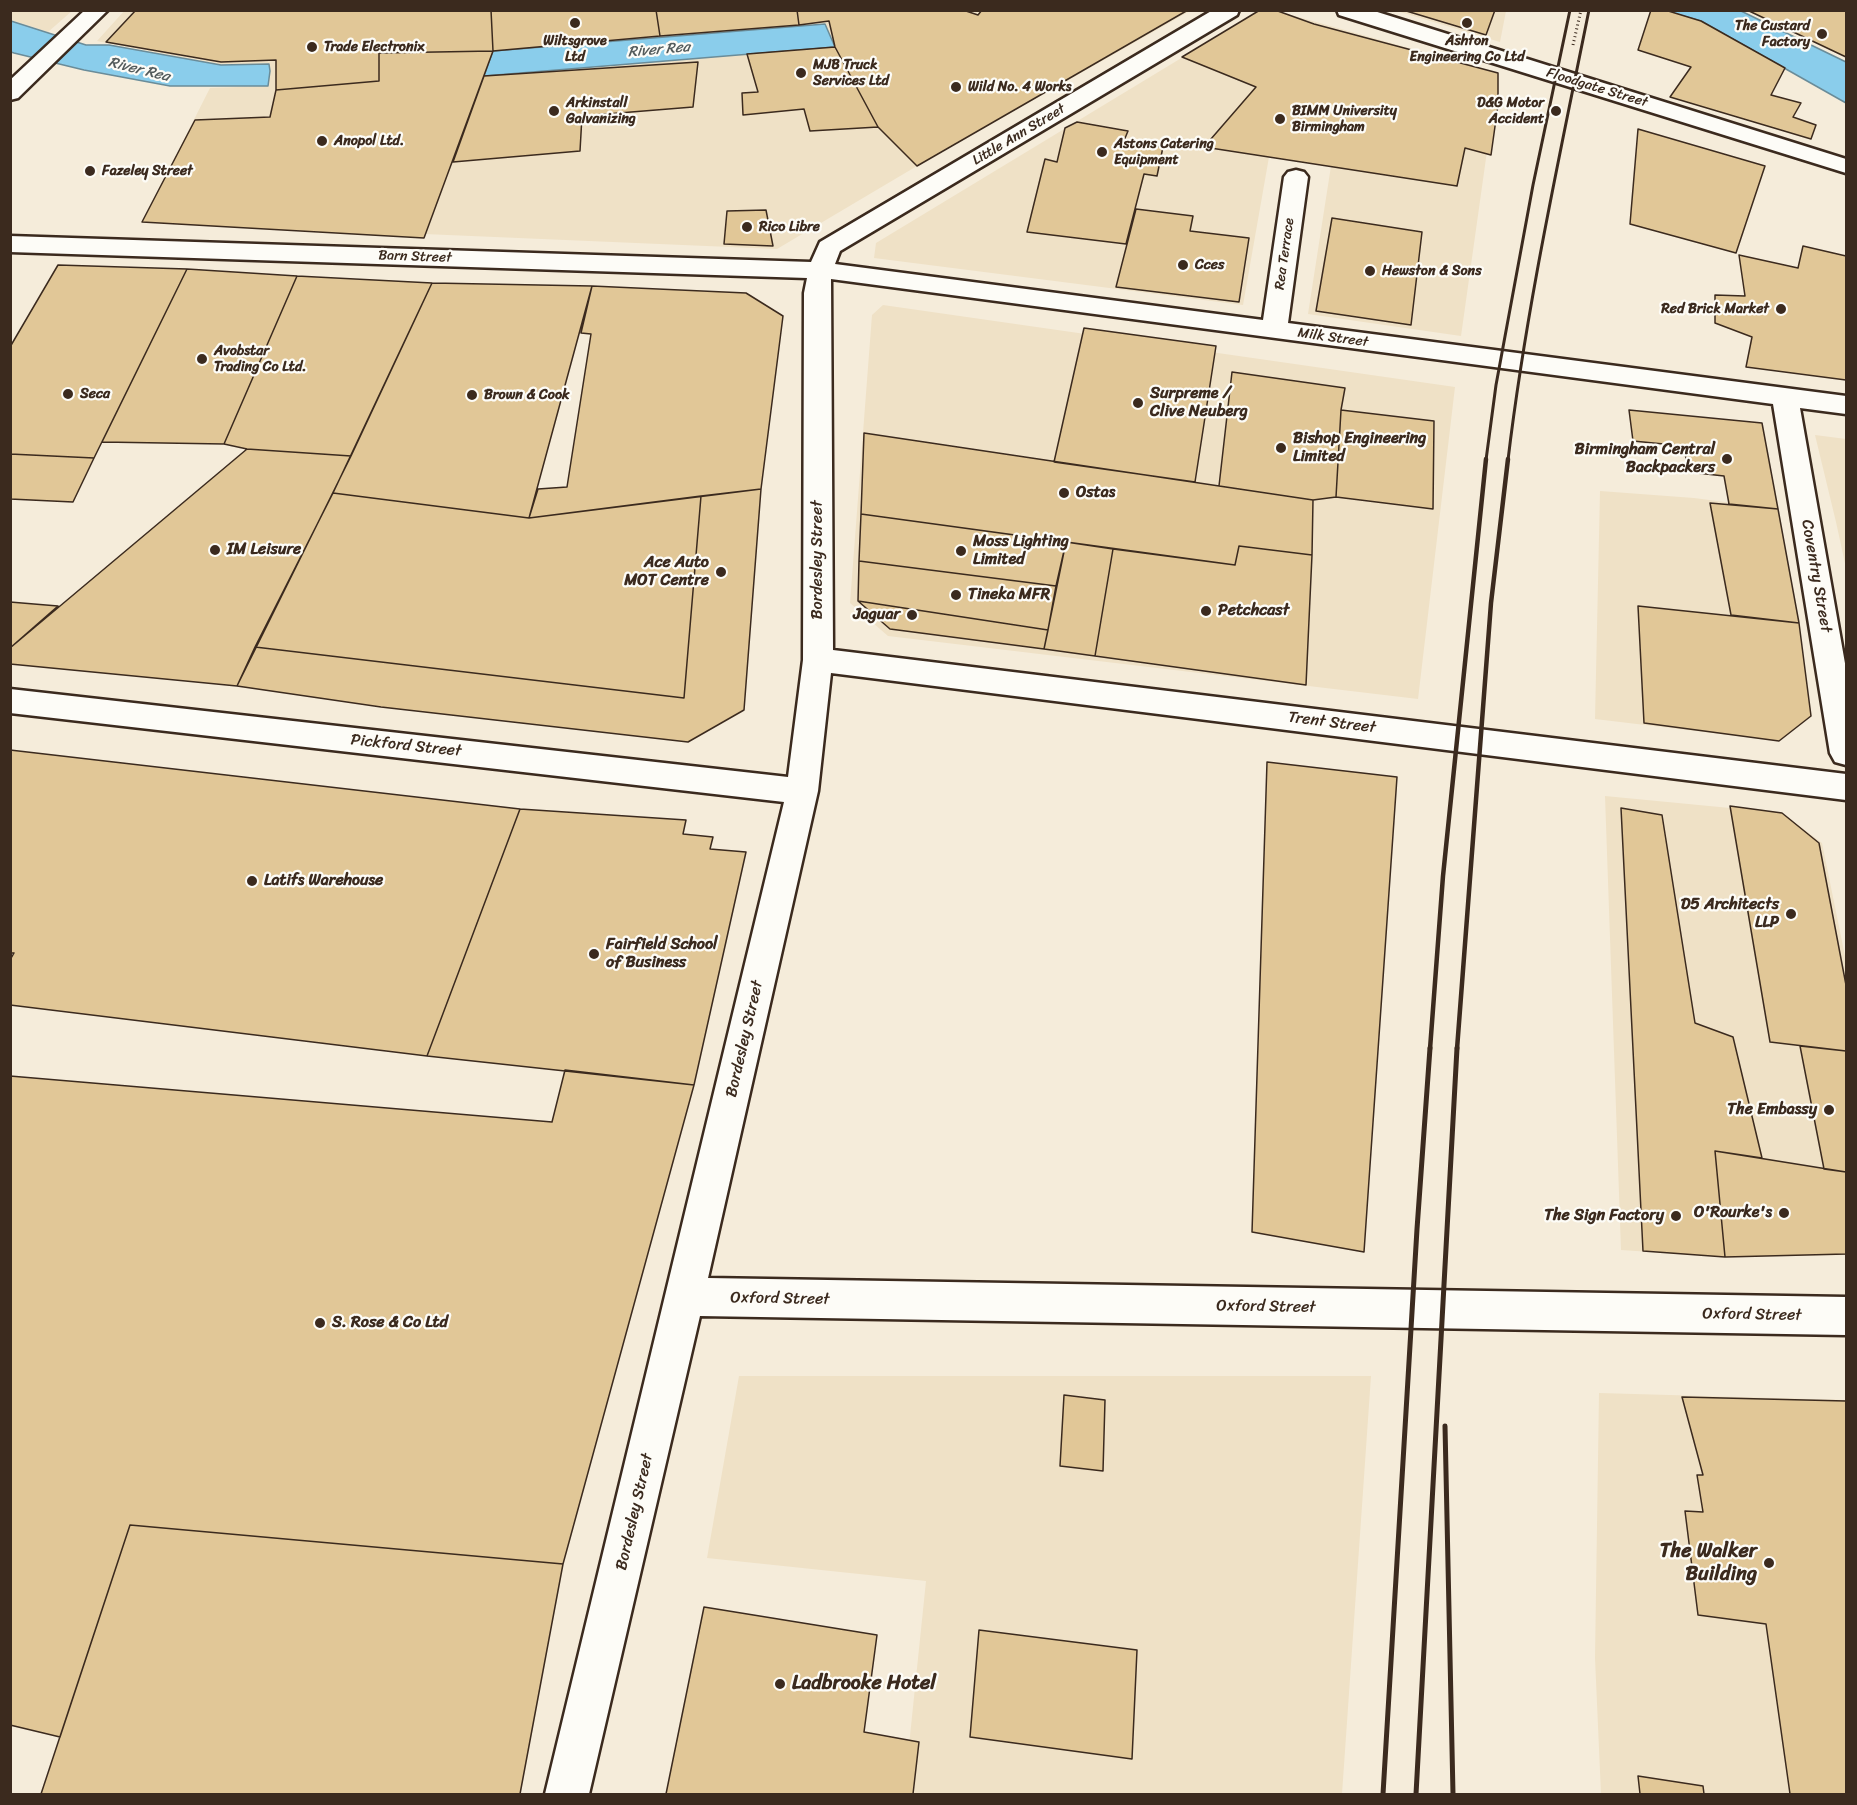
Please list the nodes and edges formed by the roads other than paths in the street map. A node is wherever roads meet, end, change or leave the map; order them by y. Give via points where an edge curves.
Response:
1 (1229, 10) edge
2 (1347, 10) edge
3 (90, 18) edge
4 (17, 87) edge
5 (1846, 166) edge
6 (1296, 177) dead end
7 (10, 244) edge
8 (820, 270) junction
9 (1274, 330) junction
10 (1785, 398) junction
11 (1846, 405) edge
12 (818, 660) junction
13 (10, 701) edge
14 (1846, 753) edge
15 (1846, 787) edge
16 (802, 791) junction
17 (685, 1298) junction
18 (1846, 1316) edge
19 (567, 1794) edge

1 - 8 street, Little Ann Street via 829,247
2 - 5 street, Floodgate Street
3 - 4 street
6 - 9 street, Rea Terrace
7 - 8 street, Barn Street
8 - 9 street, Milk Street
8 - 12 street, Bordesley Street
9 - 10 street, Milk Street
10 - 11 street, Milk Street
10 - 14 street, Coventry Street
12 - 15 street, Trent Street
12 - 16 street, Bordesley Street
13 - 16 street, Pickford Street
16 - 17 street, Bordesley Street
17 - 18 street, Oxford Street
17 - 19 street, Bordesley Street

